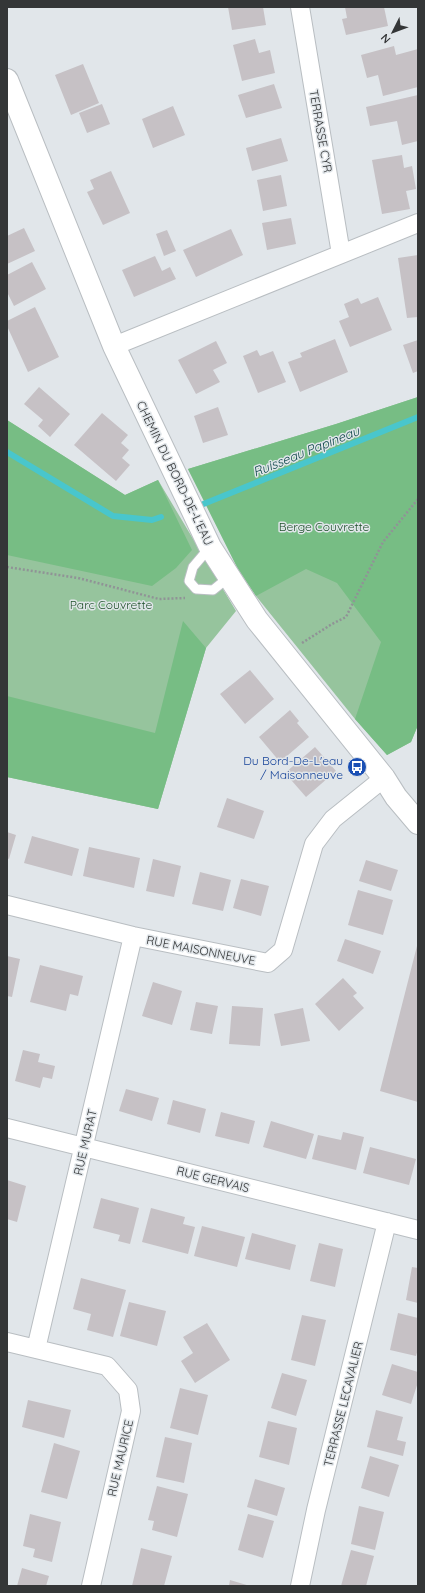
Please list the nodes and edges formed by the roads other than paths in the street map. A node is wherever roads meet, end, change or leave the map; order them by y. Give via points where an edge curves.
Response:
1 (300, 7) edge
2 (7, 80) edge
3 (418, 223) edge
4 (341, 254) junction
5 (114, 346) junction
6 (210, 547) junction
7 (229, 577) junction
8 (384, 778) junction
9 (418, 823) edge
10 (7, 905) edge
11 (133, 936) junction
12 (7, 1128) edge
13 (83, 1147) junction
14 (387, 1222) junction
15 (418, 1230) edge
16 (7, 1342) edge
17 (36, 1349) junction
18 (91, 1586) edge
19 (300, 1586) edge

1 - 4 street, TERRASSE CYR
2 - 5 street, CHEMIN DU BORD-DE-L'EAU
3 - 4 street
4 - 5 street
5 - 6 street, CHEMIN DU BORD-DE-L'EAU
6 - 7 street, CHEMIN DU BORD-DE-L'EAU
6 - 7 lane via 193,567 189,581 196,589 213,590
7 - 8 street, CHEMIN DU BORD-DE-L'EAU via 257,620
8 - 9 street, CHEMIN DU BORD-DE-L'EAU
8 - 11 street, RUE MAISONNEUVE via 333,819 314,844 283,950 268,963
10 - 11 street, RUE MAISONNEUVE
11 - 13 street, RUE MURAT
12 - 13 street, RUE GERVAIS
13 - 14 street, RUE GERVAIS
13 - 17 street, RUE MURAT
14 - 15 street, RUE GERVAIS
14 - 19 street, TERRASSE LECAVALIER via 316,1510
16 - 17 street, RUE MAURICE
17 - 18 street, RUE MAURICE via 107,1366 128,1390 131,1411

